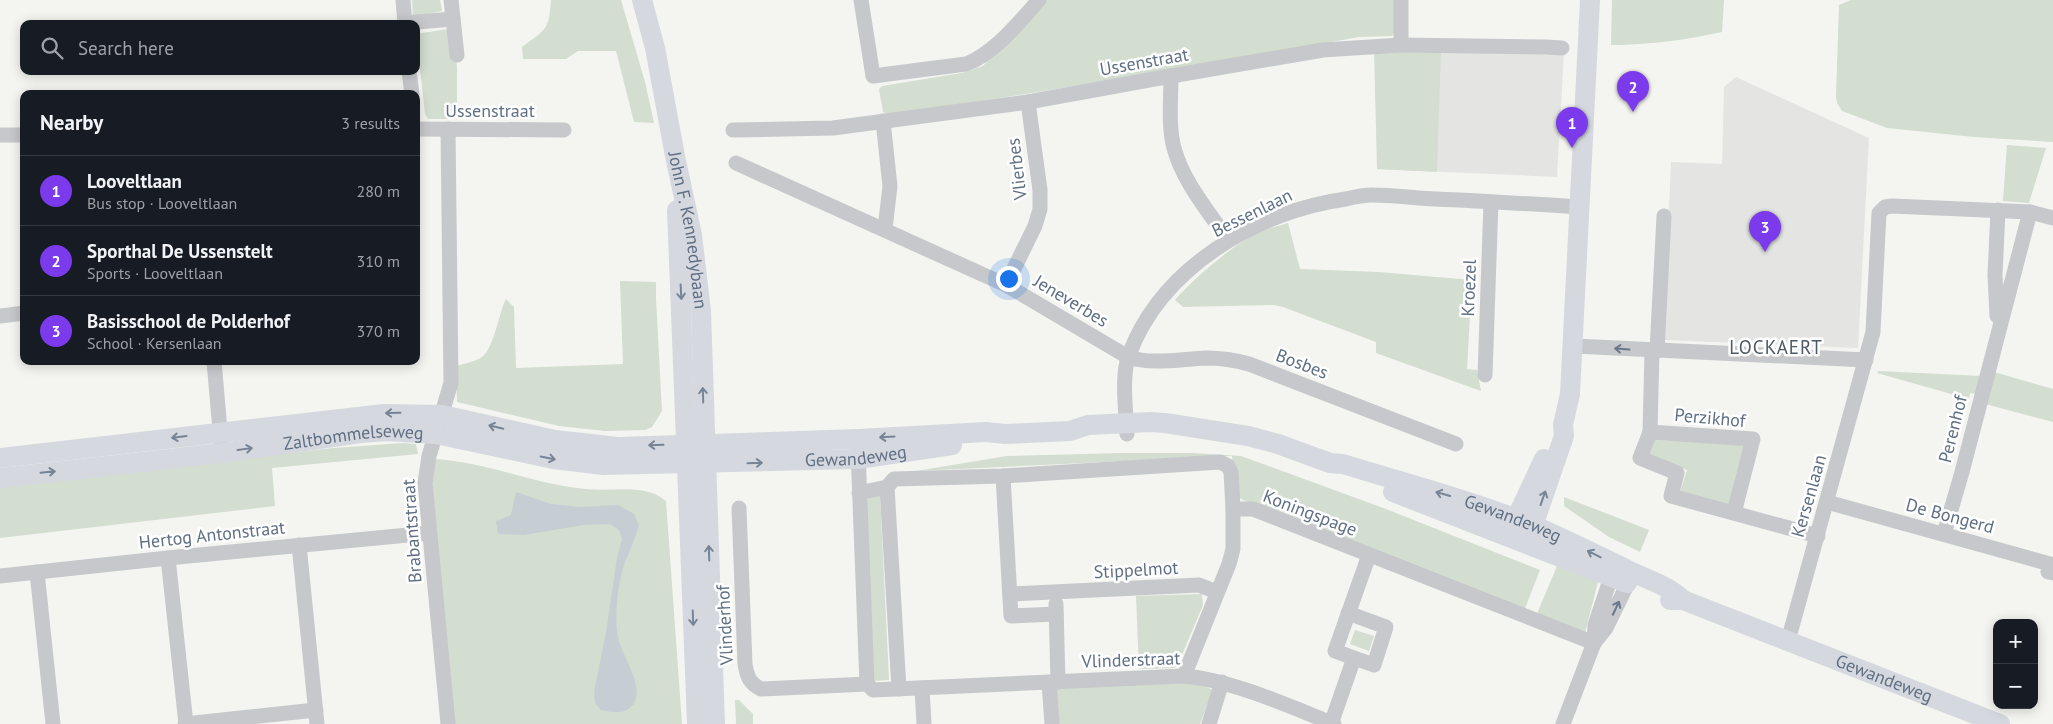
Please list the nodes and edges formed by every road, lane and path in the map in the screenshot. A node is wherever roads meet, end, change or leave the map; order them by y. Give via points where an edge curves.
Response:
1 (403, 0) edge
2 (451, 0) edge
3 (642, 0) edge
4 (862, 0) edge
5 (1039, 0) edge
6 (1401, 0) edge
7 (1590, 0) edge
8 (453, 19) junction
9 (405, 20) edge
10 (420, 22) edge
11 (1401, 45) junction
12 (1562, 48) dead end
13 (457, 54) dead end
14 (410, 75) edge
15 (1170, 76) junction
16 (411, 90) edge
17 (1028, 102) junction
18 (883, 121) junction
19 (420, 129) edge
20 (448, 129) junction
21 (564, 130) dead end
22 (733, 130) dead end
23 (0, 135) edge
24 (20, 135) edge
25 (736, 163) dead end
26 (1491, 202) junction
27 (1580, 207) junction
28 (1998, 210) junction
29 (2030, 212) junction
30 (1664, 216) dead end
31 (2053, 218) edge
32 (885, 229) junction
33 (1228, 240) junction
34 (1006, 285) junction
35 (20, 314) edge
36 (0, 316) edge
37 (1997, 333) junction
38 (1574, 346) junction
39 (1655, 351) junction
40 (1128, 357) junction
41 (1866, 360) junction
42 (214, 365) edge
43 (1485, 375) dead end
44 (442, 415) junction
45 (1127, 428) junction
46 (220, 432) junction
47 (1650, 432) junction
48 (436, 434) junction
49 (1005, 434) junction
50 (858, 438) junction
51 (1456, 444) dead end
52 (222, 453) junction
53 (697, 454) junction
54 (0, 458) edge
55 (858, 459) junction
56 (1004, 476) junction
57 (0, 478) edge
58 (887, 487) junction
59 (859, 493) junction
60 (1828, 502) junction
61 (738, 508) dead end
62 (1233, 509) junction
63 (1734, 513) junction
64 (1523, 528) junction
65 (429, 533) junction
66 (1944, 534) junction
67 (1818, 536) junction
68 (299, 545) junction
69 (1369, 556) junction
70 (168, 558) junction
71 (2052, 564) edge
72 (38, 572) junction
73 (0, 576) edge
74 (1622, 577) junction
75 (1055, 592) junction
76 (1217, 592) junction
77 (1010, 594) junction
78 (1348, 613) junction
79 (1056, 614) junction
80 (1788, 641) junction
81 (1594, 643) junction
82 (1354, 658) junction
83 (1184, 676) junction
84 (1054, 682) junction
85 (1222, 682) junction
86 (867, 684) junction
87 (922, 688) junction
88 (899, 689) junction
89 (316, 717) edge
90 (52, 724) edge
91 (186, 724) edge
92 (448, 724) edge
93 (698, 724) edge
94 (715, 724) edge
95 (924, 724) edge
96 (1052, 724) edge
97 (1208, 724) edge
98 (1332, 724) edge
99 (1563, 724) edge
100 (2000, 724) edge

1 - 9 street
2 - 8 street
3 - 53 main road, John F. Kennedybaan via 655,48 692,235 700,310
4 - 5 street via 873,76 966,64 980,59
6 - 11 street
7 - 27 main road
8 - 10 street
8 - 13 street
11 - 12 street, Ussenstraat
11 - 15 street, Ussenstraat via 1323,50
14 - 16 street
15 - 17 street, Ussenstraat
15 - 33 street via 1174,148 1191,186
17 - 18 street, Ussenstraat
17 - 34 street, Vlierbes via 1040,209
18 - 22 street, Ussenstraat via 833,128
18 - 32 street via 890,186
19 - 20 street, Ussenstraat
20 - 21 street, Ussenstraat
20 - 44 street, Brabantstraat via 452,364 451,383
23 - 24 street
25 - 32 street, Jeneverbes
26 - 27 street, Bessenlaan
26 - 33 street, Bessenlaan via 1372,195 1335,200 1288,212
26 - 43 street, Kroezel
27 - 38 main road
28 - 29 street
28 - 37 street, Perenhof
28 - 41 street, Kersenlaan via 1892,206 1879,213 1873,332
29 - 31 street
29 - 37 street, Perenhof
30 - 39 street
32 - 34 street, Jeneverbes
33 - 40 street, Bessenlaan via 1167,292 1145,319
34 - 40 street, Jeneverbes
35 - 36 street
37 - 66 street, Perenhof
39 -> 38 street
38 - 64 main road via 1570,394 1563,425 1556,434
39 - 41 street
39 - 47 street, Perzikhof
40 - 45 street, Bessenlaan via 1125,382
40 - 51 street, Bosbes via 1139,361 1230,359 1249,364
41 - 60 street, Kersenlaan
42 - 46 street
44 -> 46 main road, Zaltbommelseweg via 384,414
44 - 48 street, Brabantstraat
53 -> 44 main road, Zaltbommelseweg via 555,440
45 - 49 main road, Gewandeweg via 1088,426 1070,431
45 - 64 main road, Gewandeweg via 1151,422 1248,436 1330,463 1443,494
46 - 52 street
46 -> 54 main road, Zaltbommelseweg
47 - 63 street, Perzikhof via 1640,458 1677,473 1671,496
47 - 63 street, Perzikhof via 1753,439
52 -> 48 main road, Zaltbommelseweg via 360,433
48 -> 53 main road, Zaltbommelseweg via 553,459 604,465
48 - 65 street, Brabantstraat via 425,483
49 -> 50 main road, Gewandeweg via 986,432
49 - 55 main road, Gewandeweg via 986,440
50 - 53 main road, Gewandeweg
50 - 55 street
57 -> 52 main road, Zaltbommelseweg
53 -> 55 main road, Gewandeweg
53 -> 93 main road, John F. Kennedybaan
94 -> 53 main road, John F. Kennedybaan
55 - 59 street
56 - 58 street via 894,480
56 - 62 street via 1220,462 1231,472
56 - 77 street
58 - 59 street
58 - 88 street
59 - 86 street
60 - 66 street, De Bongerd
60 - 67 street, Kersenlaan
61 - 86 street, Vlinderhof via 745,664 753,685 761,689
62 - 69 street, Koningspage via 1253,510
62 - 76 street via 1233,549
63 - 67 street, Perzikhof
64 - 74 main road, Gewandeweg
65 - 68 street, Hertog Antonstraat
65 - 92 street, Brabantstraat
66 - 71 street, De Bongerd
67 - 80 street, Kersenlaan
68 - 70 street, Hertog Antonstraat
68 - 89 street
69 - 78 street
69 - 81 street, Koningspage
70 - 72 street, Hertog Antonstraat
70 - 91 street
72 - 73 street, Hertog Antonstraat
72 - 90 street
74 - 80 main road, Gewandeweg via 1673,590 1683,600
74 - 81 street via 1595,625
75 - 76 street, Stippelmot via 1199,585
75 - 77 street, Stippelmot
75 - 79 street
76 - 83 street
77 - 79 street via 1012,616
78 - 82 street via 1335,651
78 - 82 street via 1386,627 1374,665
79 - 84 street
80 - 100 main road, Gewandeweg
81 - 99 street
82 - 98 street
83 - 84 street, Vlinderstraat
83 - 85 street, Vlinderstraat
84 - 87 street, Vlinderstraat
84 - 96 street
85 - 97 street
85 - 98 street, Vlinderstraat
86 - 88 street, Vlinderhof via 873,690
87 - 88 street, Vlinderhof
87 - 95 street
89 - 91 street

